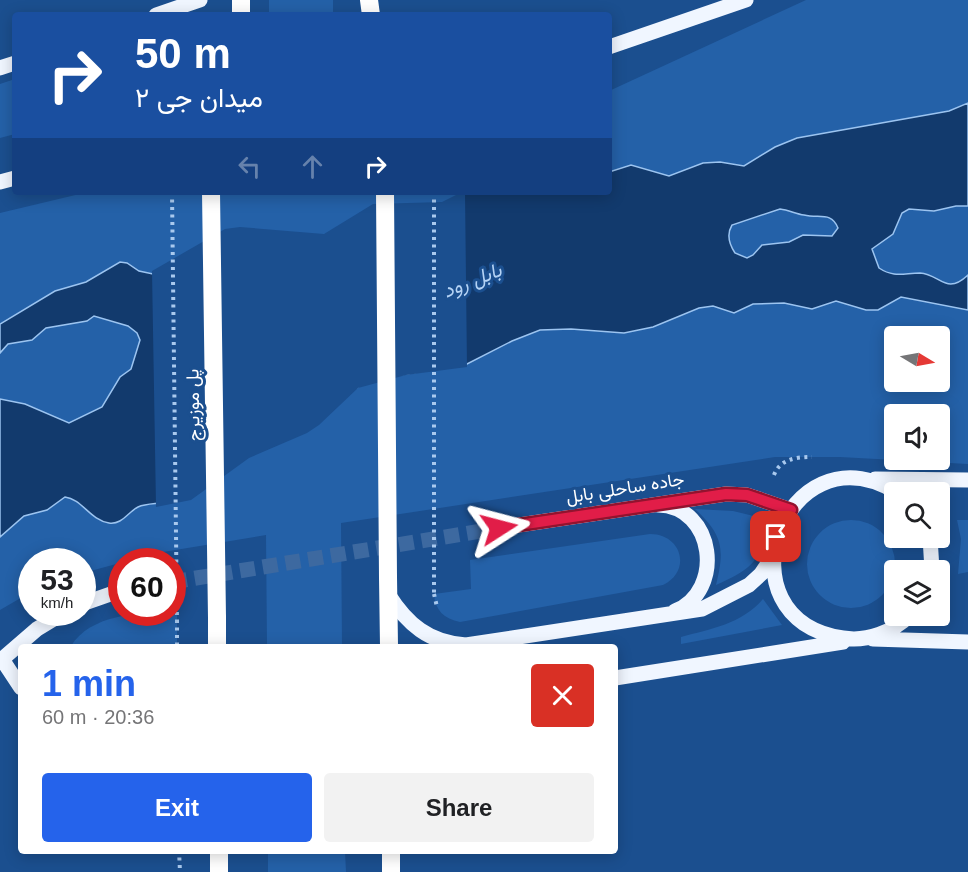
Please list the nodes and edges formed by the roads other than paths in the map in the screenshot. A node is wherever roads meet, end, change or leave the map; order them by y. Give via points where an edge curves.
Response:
1 (200, 0) edge
2 (746, 0) edge
3 (165, 12) edge
4 (612, 46) edge
5 (211, 195) edge
6 (385, 195) edge
7 (860, 479) junction
8 (968, 480) edge
9 (884, 486) edge
10 (646, 504) junction
11 (791, 510) junction
12 (499, 528) tunnel mouth
13 (773, 556) junction
14 (388, 586) junction
15 (665, 614) junction
16 (40, 626) edge
17 (895, 626) edge
18 (862, 639) junction
19 (968, 642) edge
20 (19, 644) edge
21 (217, 644) edge
22 (389, 644) edge
23 (450, 644) edge
24 (472, 644) edge
25 (18, 645) edge
26 (1, 660) edge
27 (618, 678) edge
28 (18, 684) edge
29 (219, 854) edge
30 (390, 854) edge
31 (219, 872) edge
32 (391, 872) edge

1 - 3 main road
2 - 4 main road
5 - 21 highway, پل موزیرج, bridge
6 - 14 highway, bridge
7 - 8 main road
7 - 9 main road
7 - 11 main road via 823,484
10 - 11 main road, جاده ساحلی بابل via 726,494 764,499
10 - 12 main road, جاده ساحلی بابل
10 - 15 main road via 679,510 703,534 708,550 704,583 695,597 682,608
11 - 13 main road via 776,537
13 - 15 main road via 761,574 734,594 702,609
13 - 18 main road via 779,592 802,621 834,637
14 - 22 highway
14 - 23 main road via 402,616 415,628
15 - 24 main road
16 - 20 main road
17 - 18 main road
18 - 19 main road
18 - 27 main road
25 - 26 main road
26 - 28 main road
29 - 31 highway
30 - 32 highway

